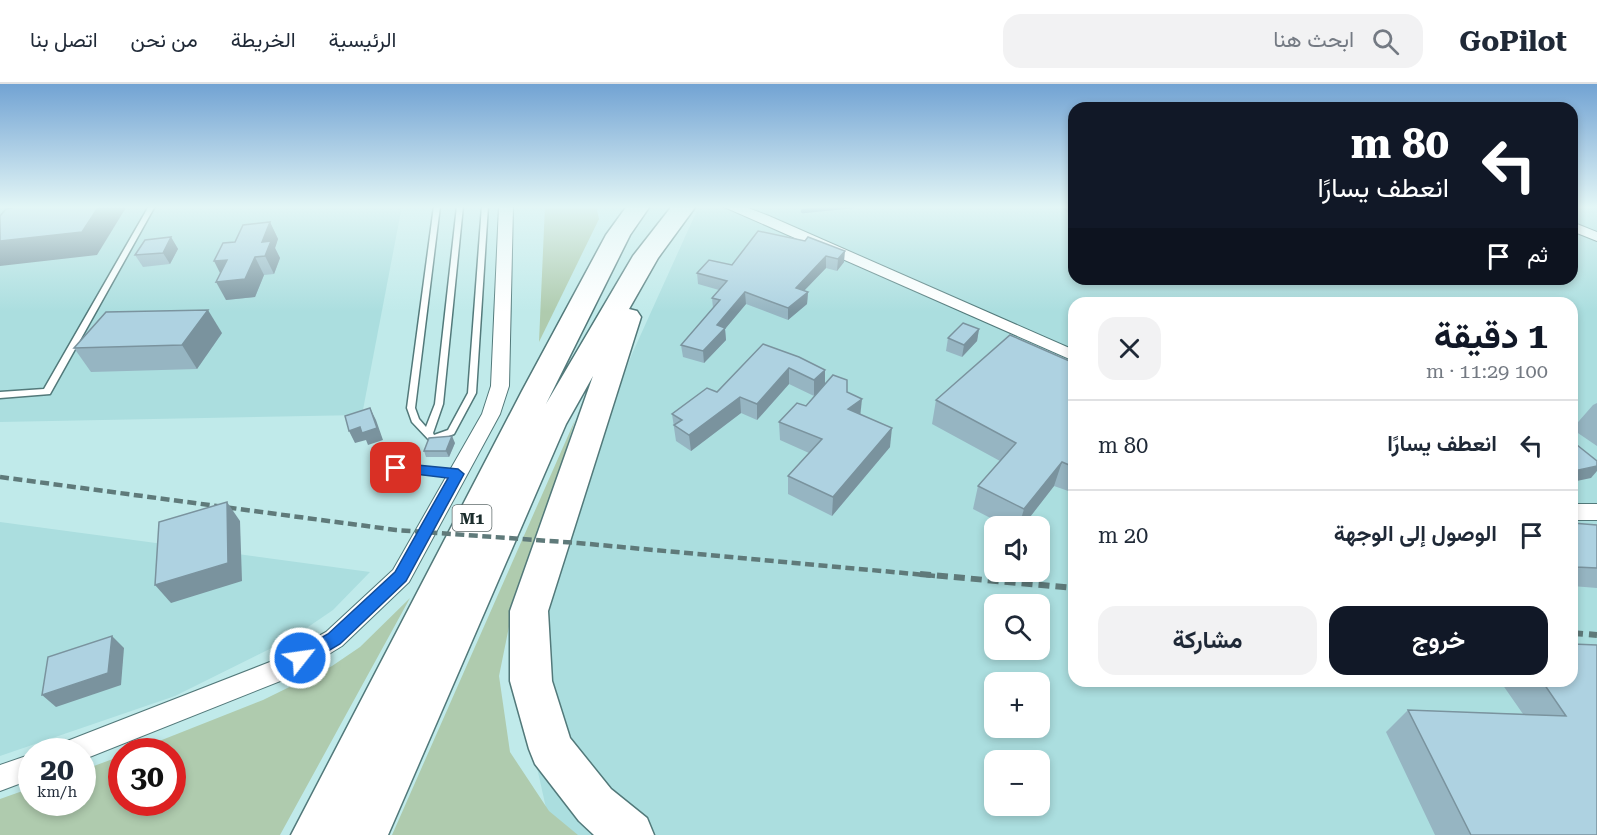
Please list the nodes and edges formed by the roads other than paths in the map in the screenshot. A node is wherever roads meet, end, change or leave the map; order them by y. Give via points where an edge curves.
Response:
1 (132, 241) edge
2 (432, 241) edge
3 (456, 241) edge
4 (483, 241) edge
5 (505, 241) edge
6 (613, 241) edge
7 (658, 241) edge
8 (814, 241) edge
9 (633, 283) junction
10 (1068, 353) edge
11 (0, 395) edge
12 (428, 434) junction
13 (396, 468) dead end
14 (458, 474) junction
15 (1578, 512) edge
16 (1597, 512) edge
17 (96, 742) edge
18 (18, 771) edge
19 (0, 778) edge
20 (315, 834) edge
21 (364, 835) edge
22 (630, 835) edge

1 - 11 lane via 47,392
2 - 12 lane via 411,408 415,420
3 - 12 lane via 440,405
4 - 12 lane via 472,393 450,432 433,439
5 - 14 street via 500,386 491,414
6 - 20 highway, M1
7 - 9 highway, M1
8 - 10 street
9 - 21 highway, M1 via 550,424
9 - 22 highway via 625,329 529,611 531,681 551,749 595,805
13 - 14 lane
14 - 17 street via 401,576 334,639 284,668
15 - 16 street
18 - 19 street

